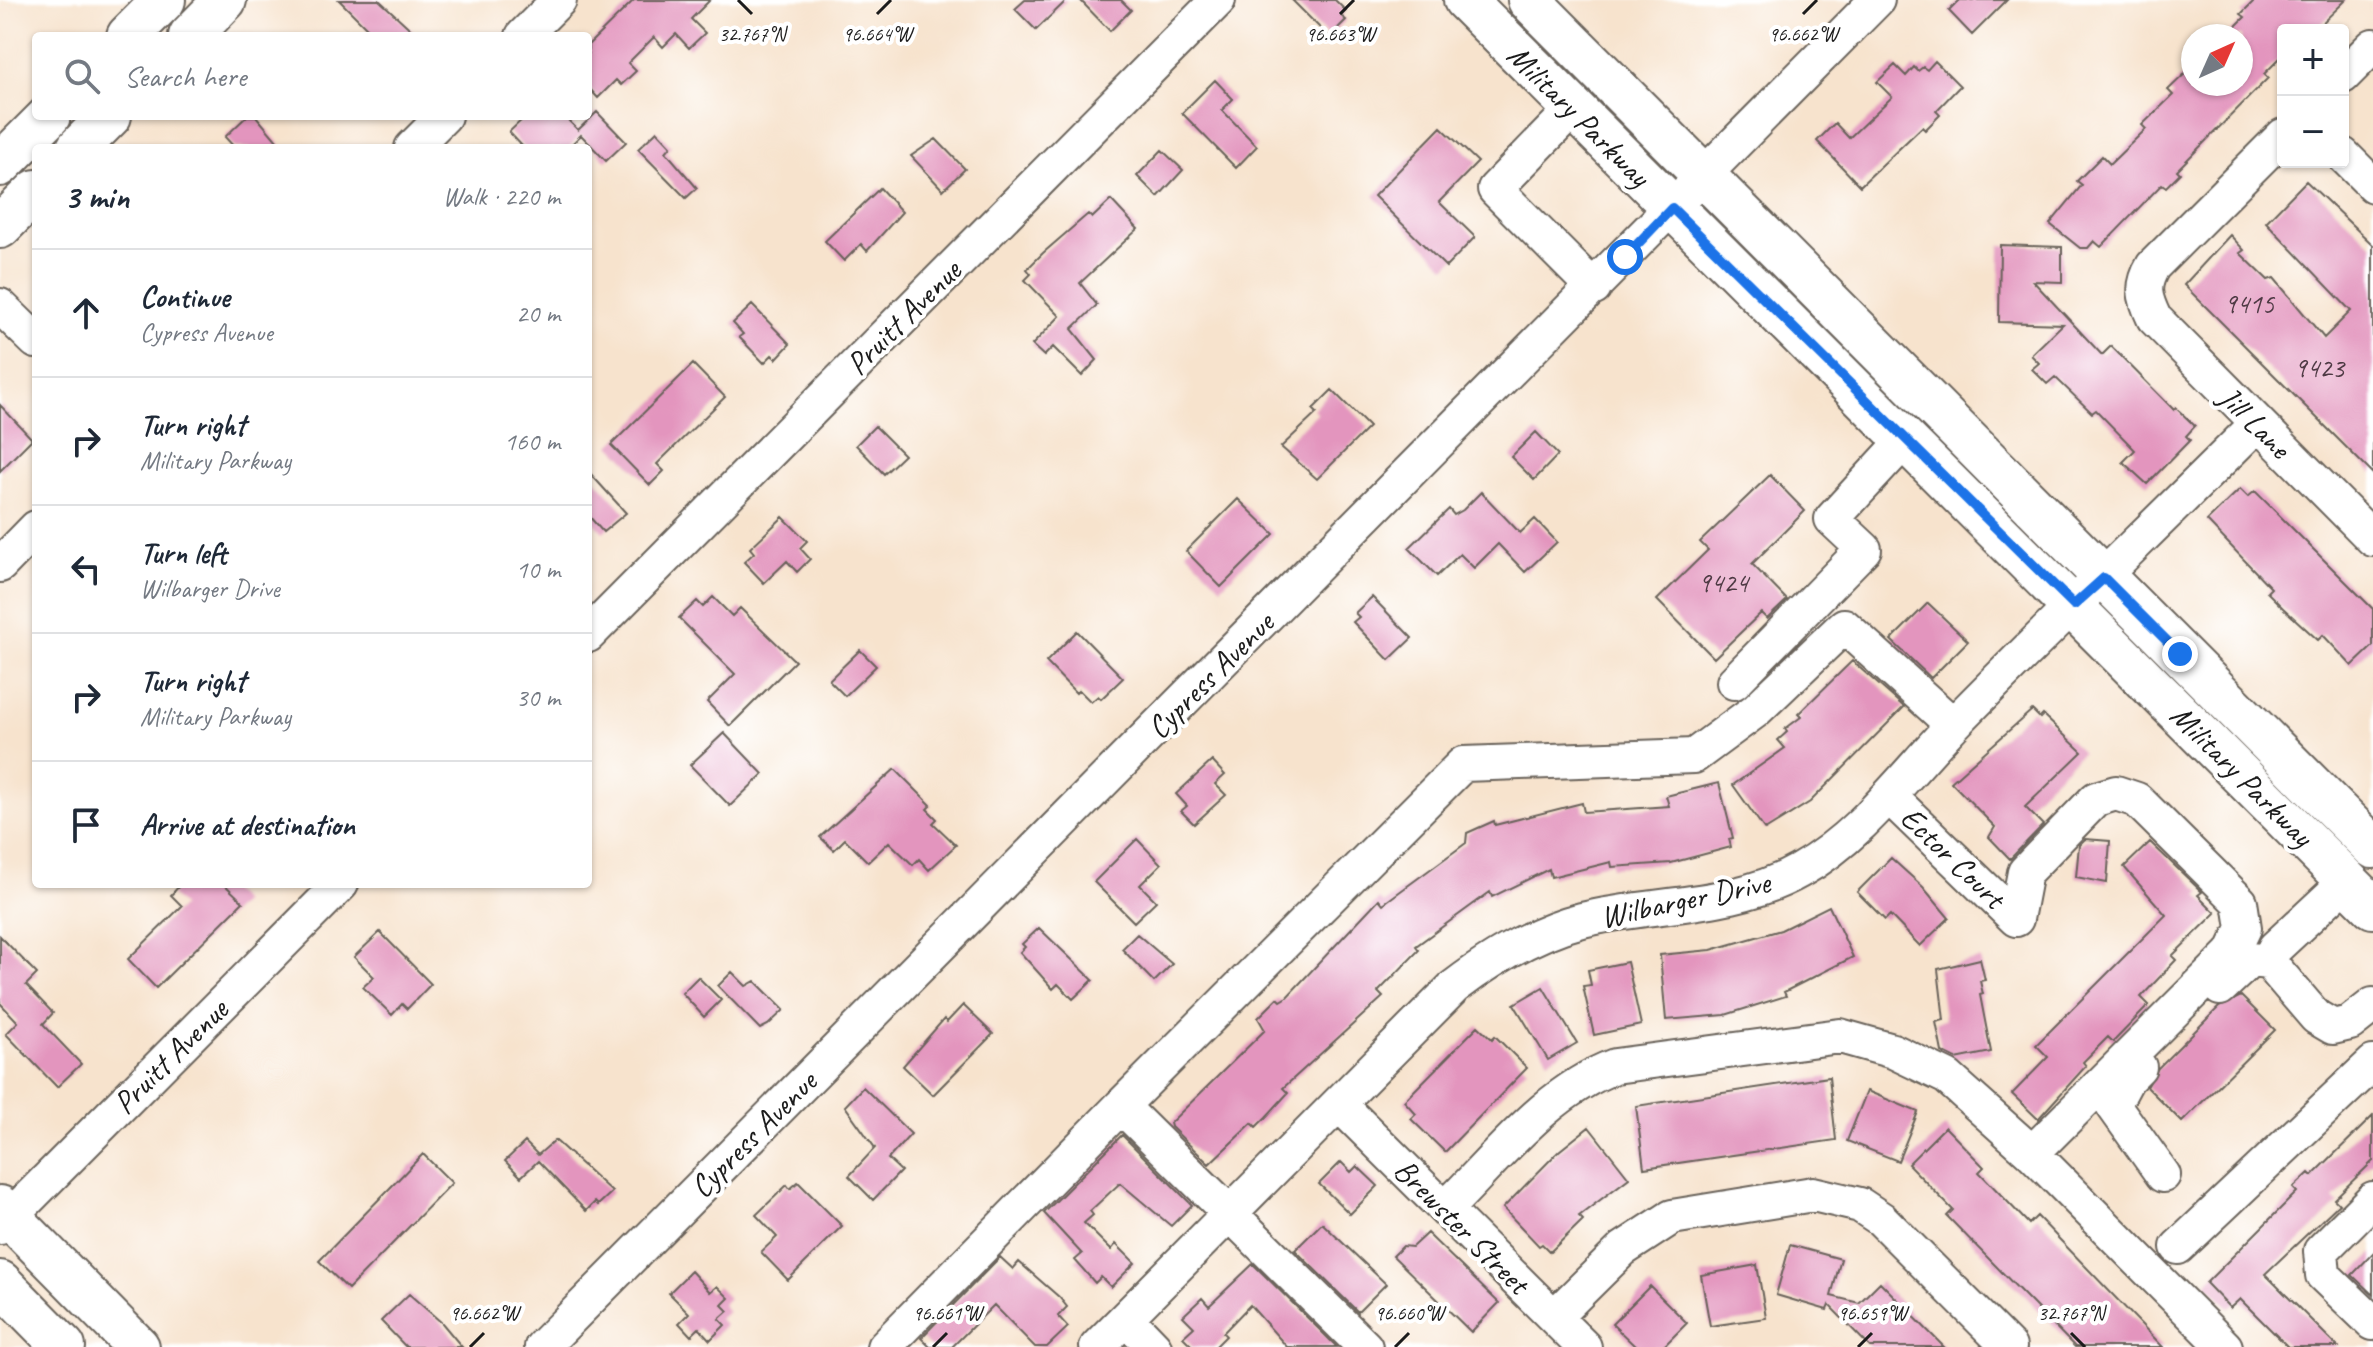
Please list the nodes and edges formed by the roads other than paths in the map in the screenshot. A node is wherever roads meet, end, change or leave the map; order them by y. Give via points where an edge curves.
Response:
1 (164, 0) edge
2 (225, 0) edge
3 (559, 0) edge
4 (1218, 0) edge
5 (1465, 0) edge
6 (1529, 0) edge
7 (1877, 0) edge
8 (132, 32) edge
9 (194, 32) edge
10 (527, 32) edge
11 (2373, 46) edge
12 (2349, 70) edge
13 (1573, 109) junction
14 (45, 120) edge
15 (106, 120) edge
16 (440, 120) edge
17 (2277, 142) edge
18 (82, 144) edge
19 (416, 144) edge
20 (2349, 161) edge
21 (0, 165) edge
22 (1703, 176) junction
23 (2373, 185) edge
24 (32, 200) edge
25 (1672, 208) junction
26 (0, 227) edge
27 (1594, 288) junction
28 (0, 306) edge
29 (32, 337) edge
30 (2257, 424) junction
31 (1906, 439) junction
32 (32, 532) edge
33 (2373, 539) edge
34 (0, 565) edge
35 (2104, 578) junction
36 (2074, 605) junction
37 (592, 631) edge
38 (1734, 682) dead end
39 (1953, 725) junction
40 (1889, 796) junction
41 (2373, 847) edge
42 (337, 888) edge
43 (2360, 894) edge
44 (2269, 962) junction
45 (2373, 1005) edge
46 (2373, 1063) edge
47 (1339, 1104) junction
48 (1121, 1106) junction
49 (2032, 1153) junction
50 (2163, 1175) dead end
51 (2373, 1199) edge
52 (1445, 1209) junction
53 (1230, 1213) junction
54 (3, 1217) edge
55 (2178, 1247) dead end
56 (0, 1282) edge
57 (1554, 1317) junction
58 (1126, 1318) junction
59 (2373, 1323) edge
60 (52, 1343) edge
61 (138, 1347) edge
62 (542, 1347) edge
63 (884, 1347) edge
64 (1097, 1347) edge
65 (1154, 1347) edge
66 (1365, 1347) edge
67 (1584, 1347) edge
68 (2009, 1347) edge
69 (2225, 1347) edge

1 - 8 main road
2 - 9 main road
3 - 10 street
4 - 37 street, Pruitt Avenue
5 - 13 main road, Military Parkway
6 - 22 main road, Military Parkway
7 - 22 street, Cypress Avenue
11 - 12 street
13 - 25 main road, Military Parkway
13 - 27 street via 1495,189
14 - 21 main road
15 - 18 main road
16 - 19 street
17 - 30 street, Jill Lane via 2143,282 2154,318
20 - 23 street
22 - 25 street, Cypress Avenue
22 - 35 main road, Military Parkway
24 - 26 main road
25 - 27 street, Cypress Avenue
25 - 31 main road, Military Parkway
27 - 62 street, Cypress Avenue
28 - 29 street
30 - 33 street, Jill Lane
30 - 35 street, Wilbarger Drive
31 - 36 main road, Military Parkway
31 - 38 street via 1832,519 1864,549
32 - 34 street
35 - 36 street, Wilbarger Drive
35 - 41 main road, Military Parkway
36 - 39 street, Wilbarger Drive
36 - 43 main road, Military Parkway
39 - 40 street, Wilbarger Drive
39 - 48 street via 1844,626 1755,711 1694,756 1463,764
40 - 47 street, Wilbarger Drive via 1800,870 1765,887 1581,920 1488,961 1454,987
40 - 49 street, Ector Court via 2016,919 2025,872 2096,799 2116,793 2137,800 2240,902 2244,928 2232,953
42 - 54 street, Pruitt Avenue
43 - 44 street via 2275,948
44 - 45 street via 2316,1017 2333,1027 2350,1023
44 - 50 street via 2250,960 2127,1079 2113,1105
46 - 55 street
47 - 52 street, Brewster Street
47 - 53 street, Wilbarger Drive
48 - 53 street
48 - 63 street
49 - 52 street via 1947,1077 1893,1051 1840,1036 1615,1066 1585,1077
49 - 69 street
51 - 59 street via 2321,1251 2323,1275
52 - 57 street, Brewster Street
53 - 58 street, Wilbarger Drive
53 - 66 street
54 - 61 main road
56 - 60 main road
57 - 67 street, Brewster Street
57 - 68 street via 1623,1249 1672,1217 1813,1194 1860,1205 1881,1219
58 - 64 street, Wilbarger Drive
58 - 65 street

